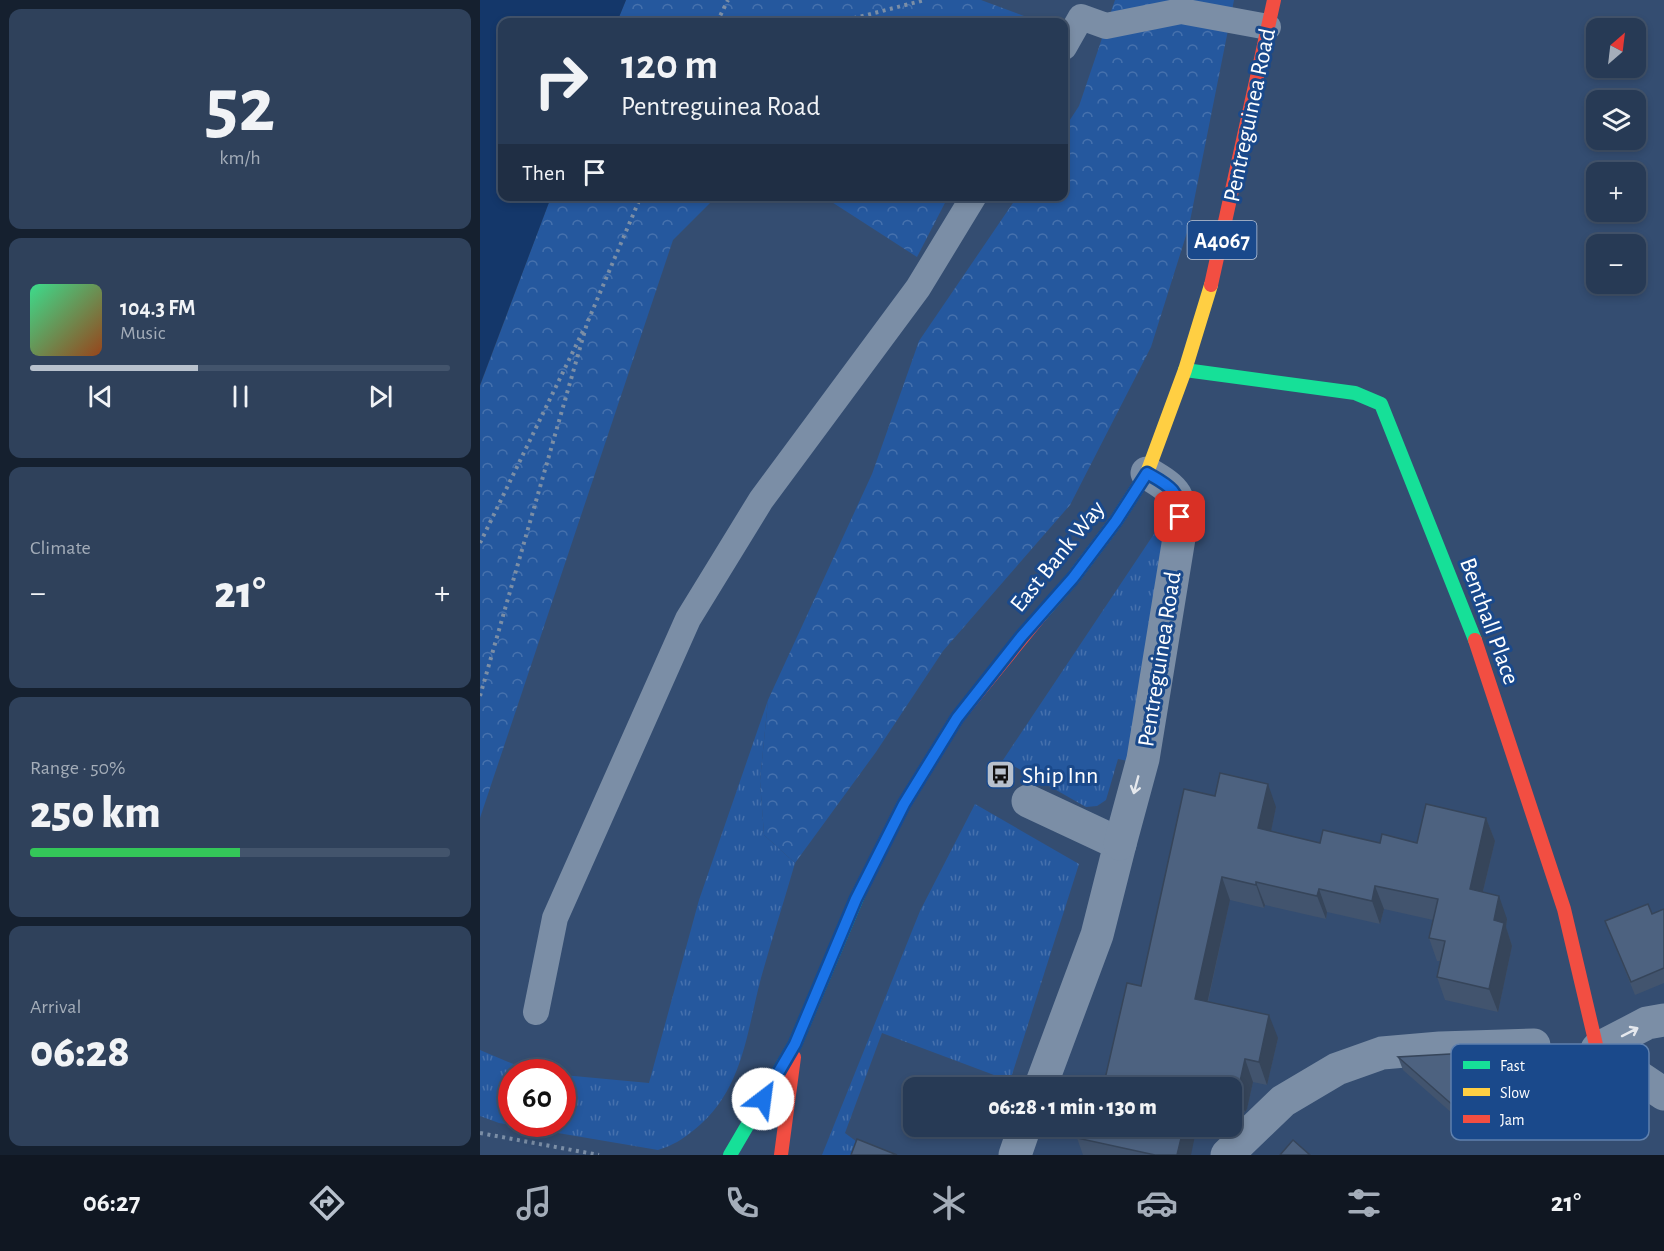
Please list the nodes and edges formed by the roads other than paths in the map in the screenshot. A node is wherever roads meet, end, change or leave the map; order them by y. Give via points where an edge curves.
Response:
1 (1274, 0) edge
2 (1268, 27) junction
3 (1068, 40) edge
4 (971, 201) edge
5 (1185, 370) junction
6 (1147, 473) junction
7 (1028, 801) dead end
8 (1120, 844) junction
9 (536, 1012) dead end
10 (1664, 1020) edge
11 (795, 1044) junction
12 (1596, 1044) edge
13 (1607, 1044) edge
14 (1451, 1048) edge
15 (1044, 1077) edge
16 (1649, 1084) edge
17 (1664, 1094) edge
18 (1022, 1137) edge
19 (730, 1155) edge
20 (781, 1155) edge
21 (1015, 1155) edge
22 (1227, 1155) edge

1 - 2 main road, Pentreguinea Road / A4067
2 - 3 lane via 1181,11 1106,26 1081,17
2 - 5 main road, Pentreguinea Road / A4067 via 1216,270
4 - 9 lane via 918,288 761,500 688,619 555,918
5 - 6 main road, Pentreguinea Road / A4067
5 - 12 main road, Benthall Place via 1355,393 1381,404 1481,656 1564,909
6 -> 8 street, Pentreguinea Road via 1168,486 1180,502 1180,532 1143,759
6 - 11 main road, East Bank Way via 1073,578 957,718 904,804 856,899
7 - 8 street
8 - 15 street, Pentreguinea Road via 1097,934
13 -> 10 street via 1647,1023
11 - 19 main road, East Bank Way
11 - 20 main road, East Bank Way
14 - 22 street via 1382,1053 1337,1069 1283,1101
16 - 17 street
18 - 21 street

